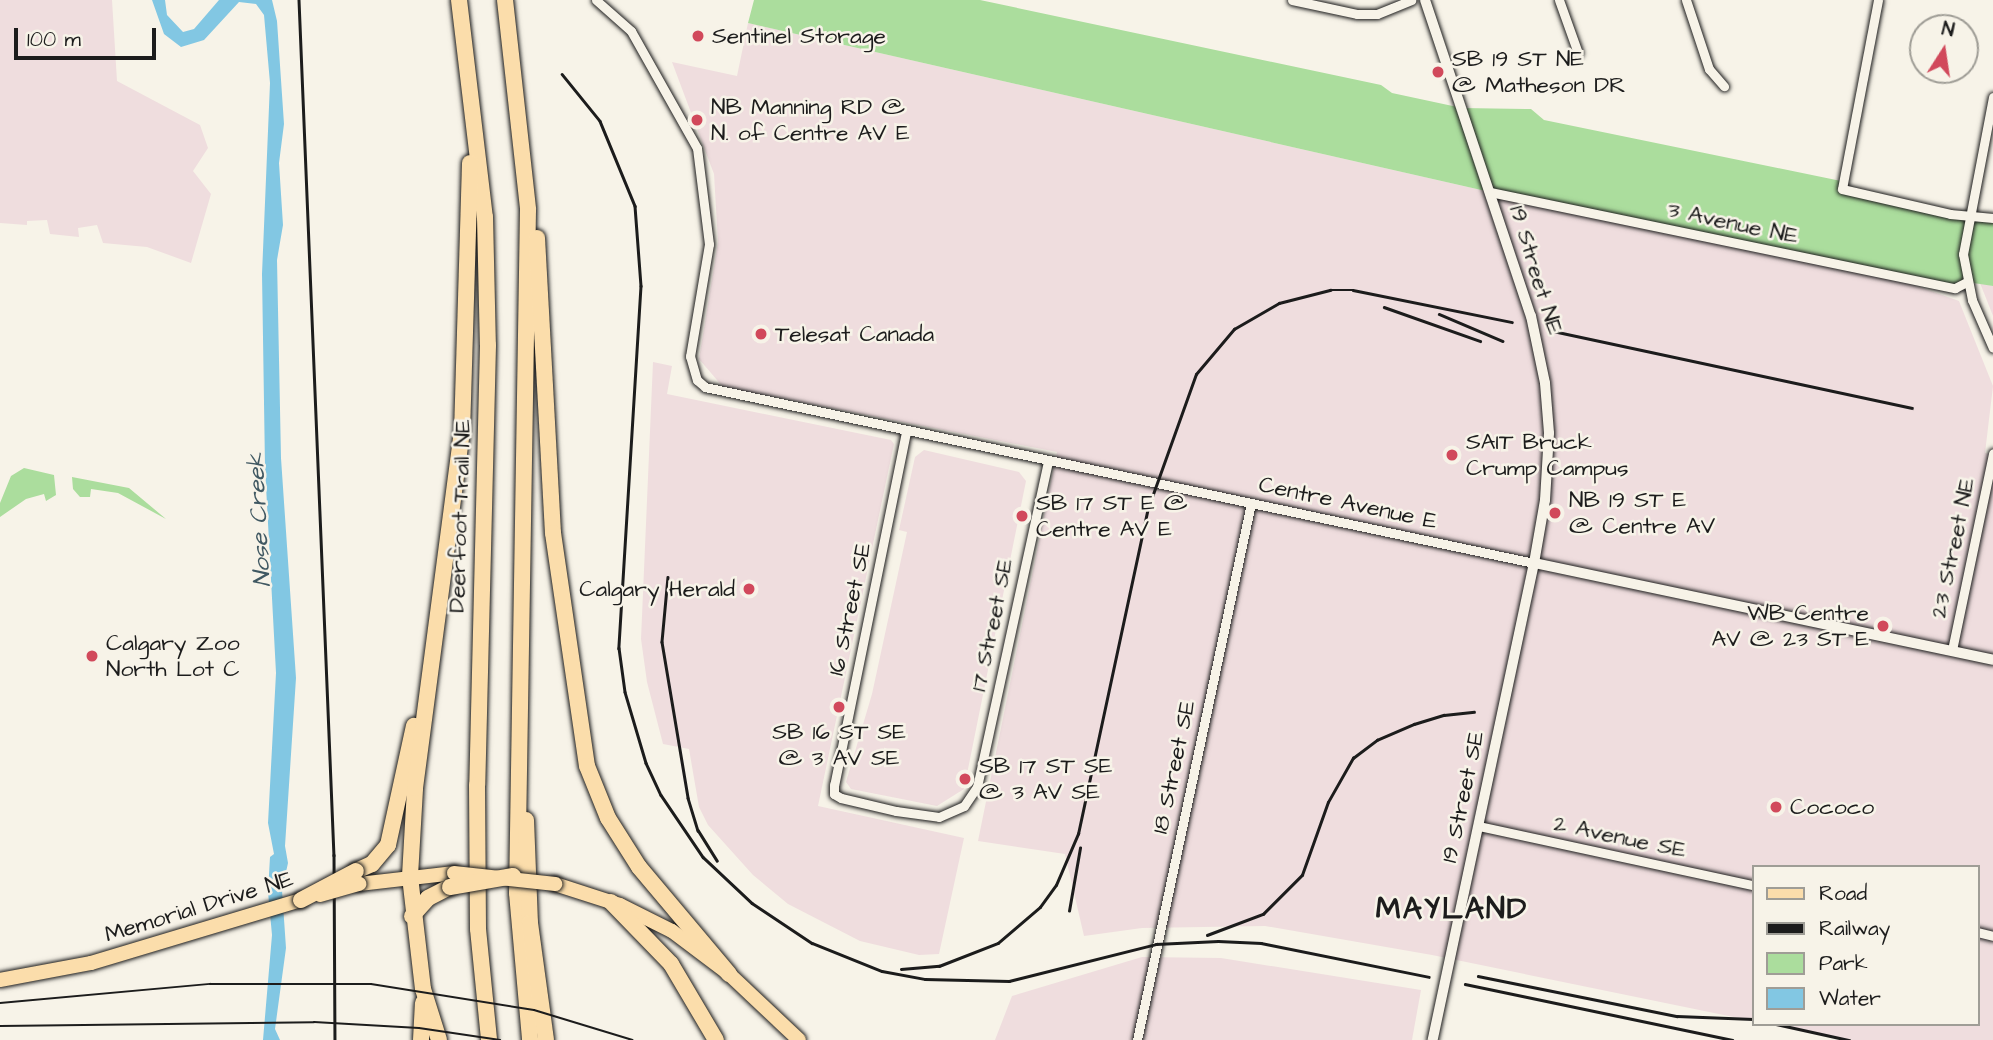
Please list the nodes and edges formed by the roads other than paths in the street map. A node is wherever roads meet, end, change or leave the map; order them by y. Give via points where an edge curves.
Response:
1 (459, 0) edge
2 (505, 0) edge
3 (596, 0) edge
4 (1292, 0) edge
5 (1411, 0) edge
6 (1425, 0) edge
7 (1559, 0) edge
8 (1686, 0) edge
9 (1878, 0) edge
10 (1578, 53) dead end
11 (470, 66) junction
12 (1724, 86) dead end
13 (1993, 97) edge
14 (1490, 192) junction
15 (528, 210) junction
16 (1968, 215) junction
17 (1993, 218) edge
18 (1967, 282) junction
19 (1993, 348) edge
20 (906, 432) junction
21 (1993, 453) edge
22 (1048, 462) junction
23 (1251, 503) junction
24 (1534, 563) junction
25 (443, 579) junction
26 (1952, 650) junction
27 (1993, 660) edge
28 (521, 786) junction
29 (972, 796) joint
30 (1479, 826) junction
31 (410, 876) junction
32 (513, 876) joint
33 (358, 877) junction
34 (452, 880) junction
35 (1752, 885) edge
36 (302, 900) joint
37 (611, 902) junction
38 (412, 916) junction
39 (729, 974) junction
40 (0, 980) edge
41 (424, 997) junction
42 (529, 1033) edge
43 (488, 1037) edge
44 (422, 1040) edge
45 (439, 1040) edge
46 (546, 1040) edge
47 (716, 1040) edge
48 (799, 1040) edge
49 (1137, 1040) edge
50 (1433, 1040) edge

1 - 11 highway, Deerfoot Trail NE
2 - 15 highway
3 - 20 street, Centre Avenue E via 631,31 697,148 709,226 690,356 697,380 717,391
4 - 5 street via 1357,14 1377,14
6 - 14 street, 19 Street NE
7 - 10 street
8 - 12 street via 1709,69
9 - 16 street via 1842,189
11 - 25 highway via 462,433
11 - 43 highway, Deerfoot Trail NE via 485,218 488,345 477,772 478,929
13 - 16 street
14 - 18 street, 3 Avenue NE via 1955,288
14 - 24 street, 19 Street NE via 1531,316 1545,383 1548,469
15 - 28 highway
15 - 39 highway via 539,244 554,533 587,766 608,818 639,867
16 - 17 street
16 - 18 street via 1963,254
18 - 19 street
20 - 22 street, Centre Avenue E
20 - 29 street, 16 Street SE via 834,794 939,817 964,806
21 - 26 street, 23 Street NE
22 - 23 street, Centre Avenue E
22 - 29 street, 17 Street SE
23 - 24 street, Centre Avenue E
23 - 49 street, 18 Street SE
24 - 26 street, Centre Avenue E
24 - 30 street, 19 Street SE
25 - 31 highway via 415,788
25 - 33 highway via 388,845
26 - 27 street, Centre Avenue E
28 - 42 highway via 517,893
28 - 46 highway via 529,835 534,970
30 - 35 street, 2 Avenue SE
30 - 50 street, 19 Street SE
31 - 33 main road
31 - 34 main road
31 - 38 highway
32 - 34 highway, bridge
32 - 37 main road, bridge
33 - 36 highway, bridge
34 - 38 highway
36 - 40 main road, Memorial Drive NE via 91,963
37 - 39 main road via 671,930
37 - 47 highway via 671,964
38 - 41 highway
39 - 48 main road
41 - 44 highway
41 - 45 highway

